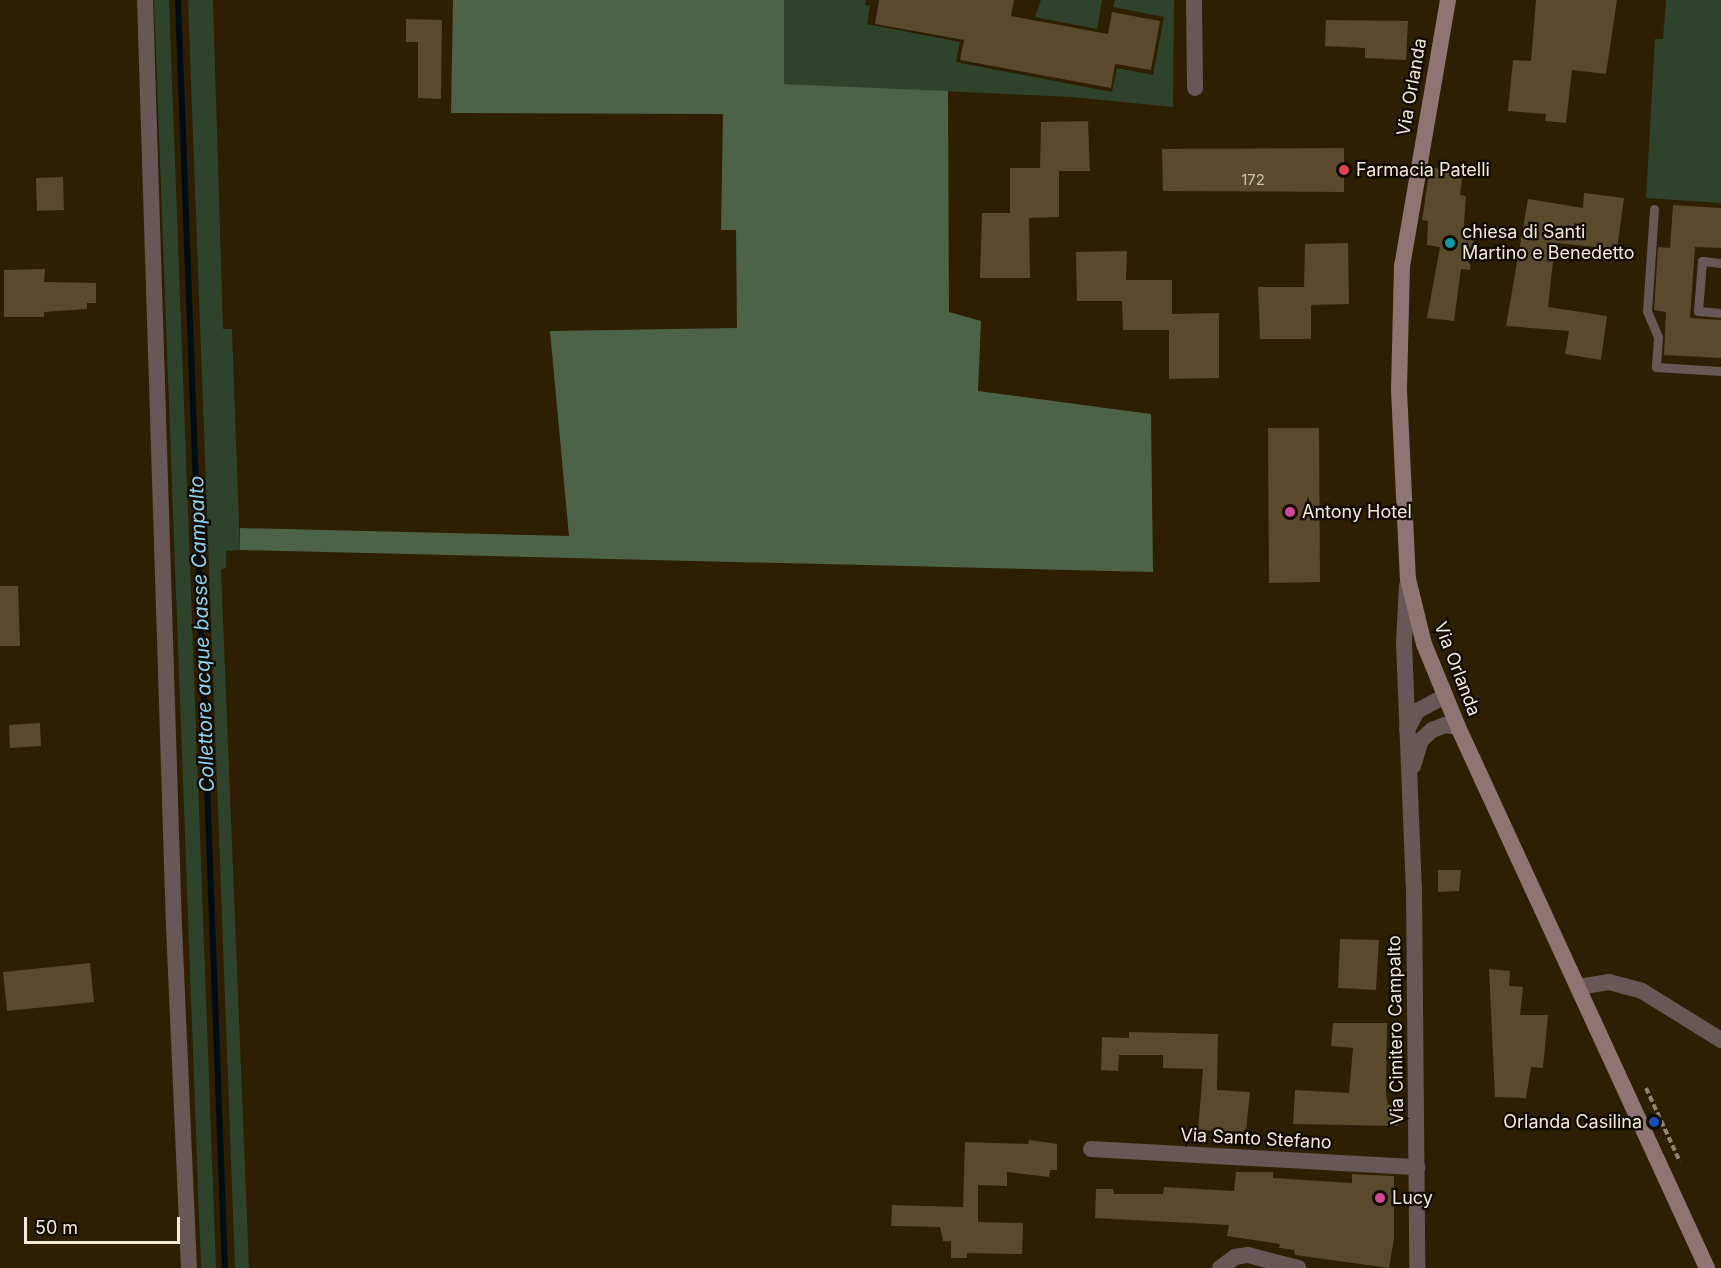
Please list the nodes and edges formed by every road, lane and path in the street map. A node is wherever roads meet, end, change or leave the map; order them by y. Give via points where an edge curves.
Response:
1 (145, 0) edge
2 (1194, 0) edge
3 (1448, 0) edge
4 (1195, 88) dead end
5 (1654, 209) dead end
6 (1721, 263) edge
7 (1721, 313) edge
8 (1721, 371) edge
9 (1408, 579) junction
10 (1445, 696) junction
11 (1458, 727) junction
12 (1407, 731) junction
13 (1411, 791) junction
14 (1578, 987) junction
15 (1721, 1040) edge
16 (1643, 1084) dead end
17 (1092, 1149) dead end
18 (1418, 1167) junction
19 (1682, 1172) dead end
20 (189, 1268) edge
21 (1220, 1268) edge
22 (1298, 1268) edge
23 (1417, 1268) edge
24 (1707, 1268) edge

1 - 20 street via 174,926
2 - 4 street
3 - 9 main road, Via Orlanda via 1402,266 1399,390
5 - 8 lane via 1647,311 1658,337 1656,367
6 - 7 lane via 1702,261 1698,311
9 - 10 main road, Via Orlanda via 1424,644
9 - 12 street, Via Cimitero Campalto via 1404,643
10 - 11 main road, Via Orlanda
10 - 12 street via 1417,711
11 - 13 street, Via Cimitero Campalto via 1445,725 1421,740 1414,760
11 - 14 main road, Via Orlanda
12 - 13 street, Via Cimitero Campalto
13 - 18 street, Via Cimitero Campalto
14 - 15 street via 1609,982 1642,991
14 - 24 main road, Via Orlanda
16 - 19 path via 1679,1152
17 - 18 street, Via Santo Stefano
18 - 23 street, Via Cimitero Campalto
21 - 22 street via 1236,1257 1248,1255

